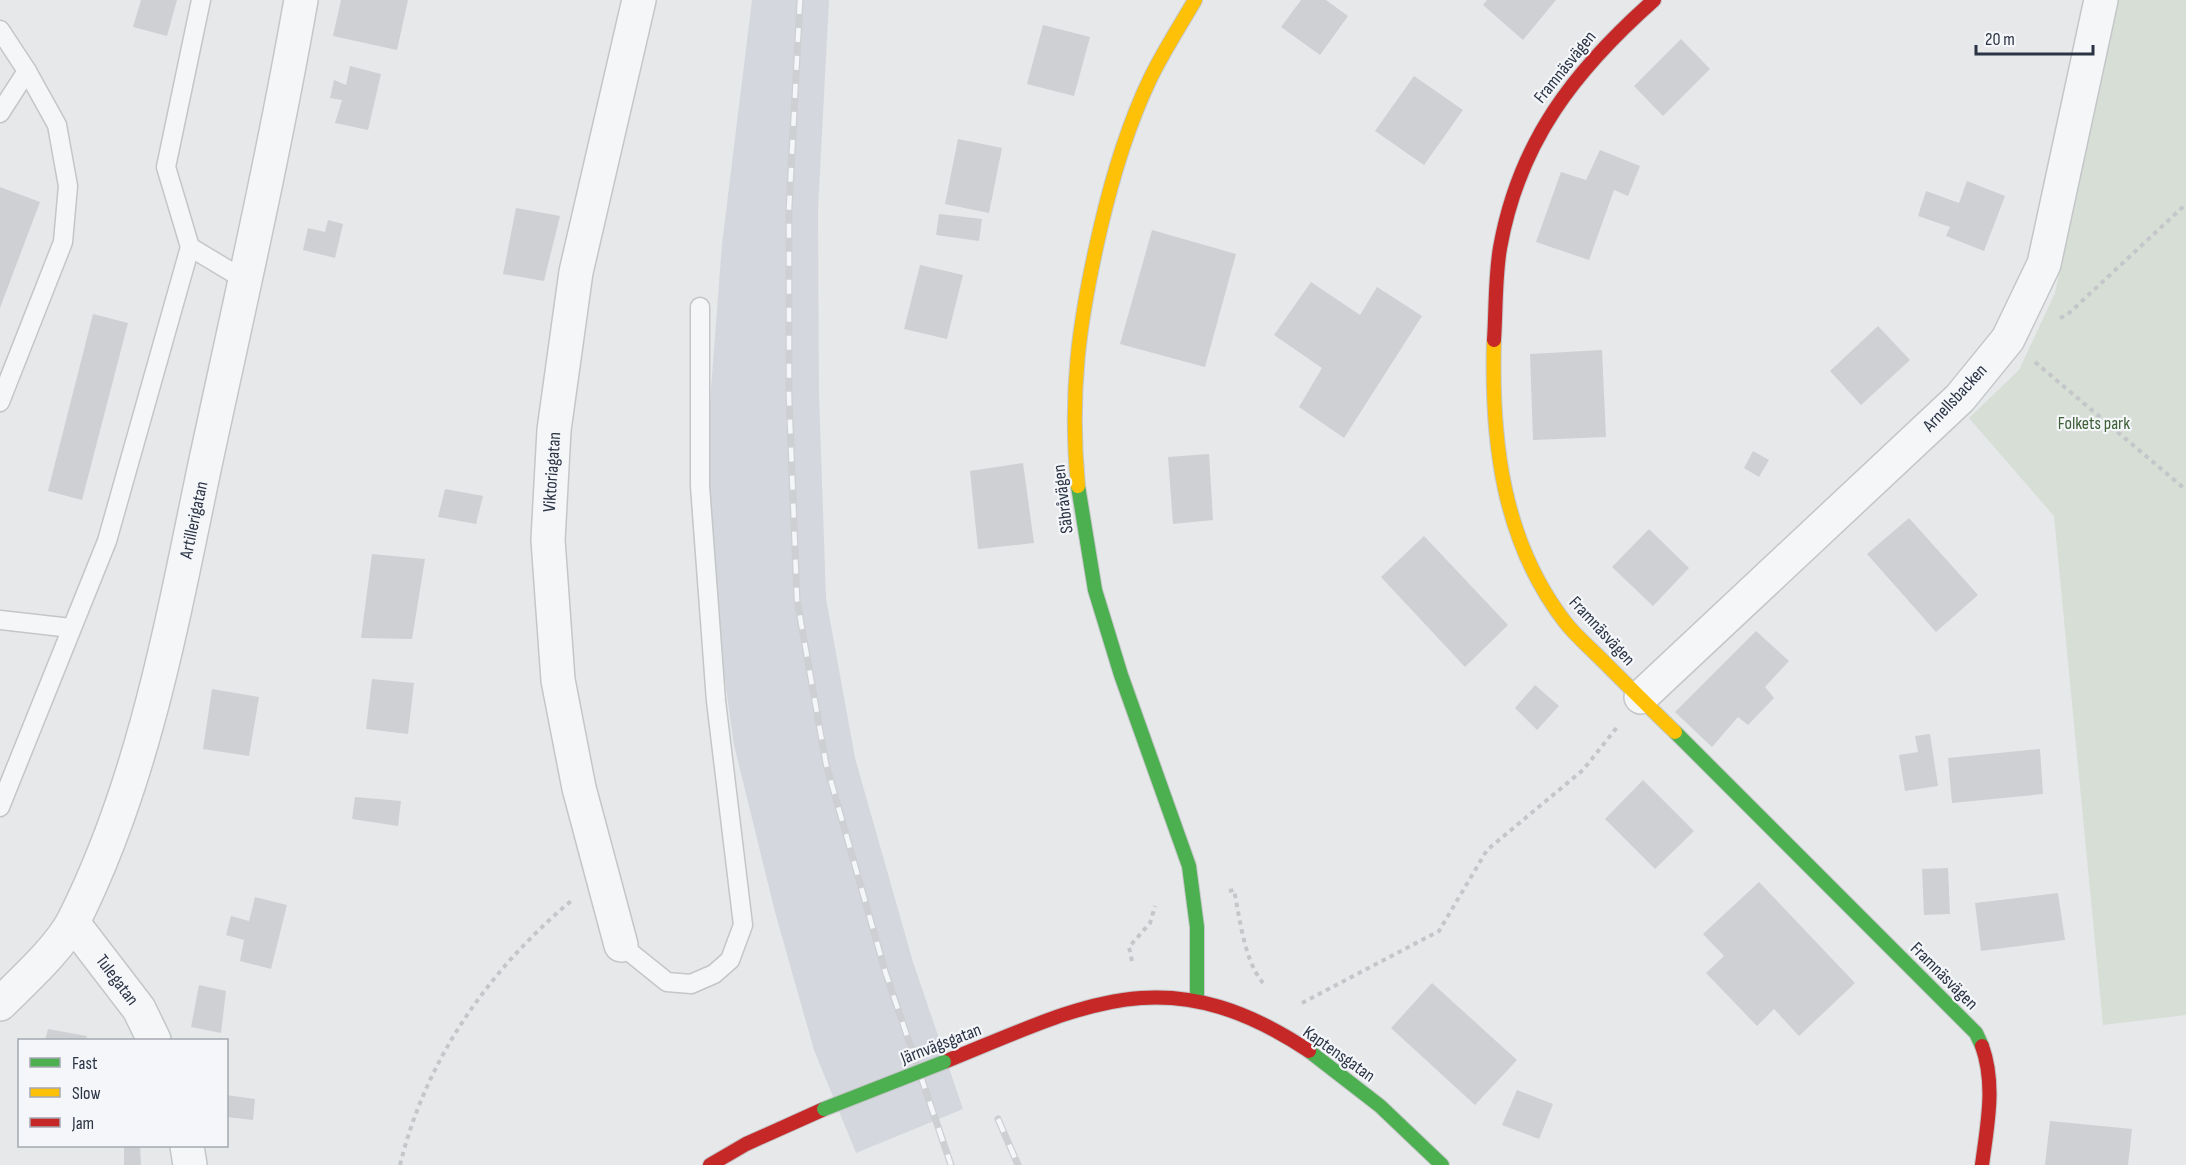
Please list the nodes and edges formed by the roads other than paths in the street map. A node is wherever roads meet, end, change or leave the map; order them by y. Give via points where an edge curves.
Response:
1 (201, 0) edge
2 (302, 0) edge
3 (639, 0) edge
4 (1195, 0) edge
5 (1654, 0) edge
6 (2101, 0) edge
7 (0, 30) edge
8 (27, 70) junction
9 (0, 113) edge
10 (190, 247) junction
11 (245, 280) junction
12 (700, 307) dead end
13 (0, 402) edge
14 (0, 620) edge
15 (71, 628) junction
16 (1641, 697) junction
17 (0, 807) edge
18 (73, 923) junction
19 (621, 945) joint
20 (1197, 1000) junction
21 (0, 1004) edge
22 (153, 1039) edge
23 (187, 1147) edge
24 (190, 1165) edge
25 (710, 1165) edge
26 (1442, 1165) edge
27 (1982, 1165) edge

1 - 10 lane via 166,167
2 - 11 street, Artillerigatan
3 - 19 street, Viktoriagatan via 576,273 554,430 548,540 558,680 579,788
4 - 20 main road, Säbråvägen via 1150,79 1114,170 1083,303 1075,371 1074,440 1081,514 1095,590 1189,866 1197,927
5 - 16 main road, Framnäsvägen via 1578,74 1549,114 1524,165 1501,246 1494,332 1495,413 1504,494 1519,543 1540,586 1566,624
6 - 16 street, Arnellsbacken via 2044,264 2008,339 1960,398
7 - 8 lane
8 - 9 lane
8 - 13 lane via 57,125 68,186 63,242
10 - 11 lane
10 - 15 lane via 107,541
11 - 18 street, Artillerigatan via 138,759 123,806
12 - 19 lane via 701,498 716,701 743,924 730,960 714,974 691,984 667,982
14 - 15 lane
15 - 17 lane
16 - 27 main road, Framnäsvägen via 1976,1033 1986,1055 1991,1082
18 - 21 street, Artillerigatan via 33,972
18 - 22 street, Tulegatan via 139,1010
20 - 25 main road, Järnvägsgatan, bridge via 1167,996 1113,1000 1079,1010 824,1109
20 - 26 main road, Kaptensgatan via 1264,1027 1332,1068 1414,1136
23 - 24 street

